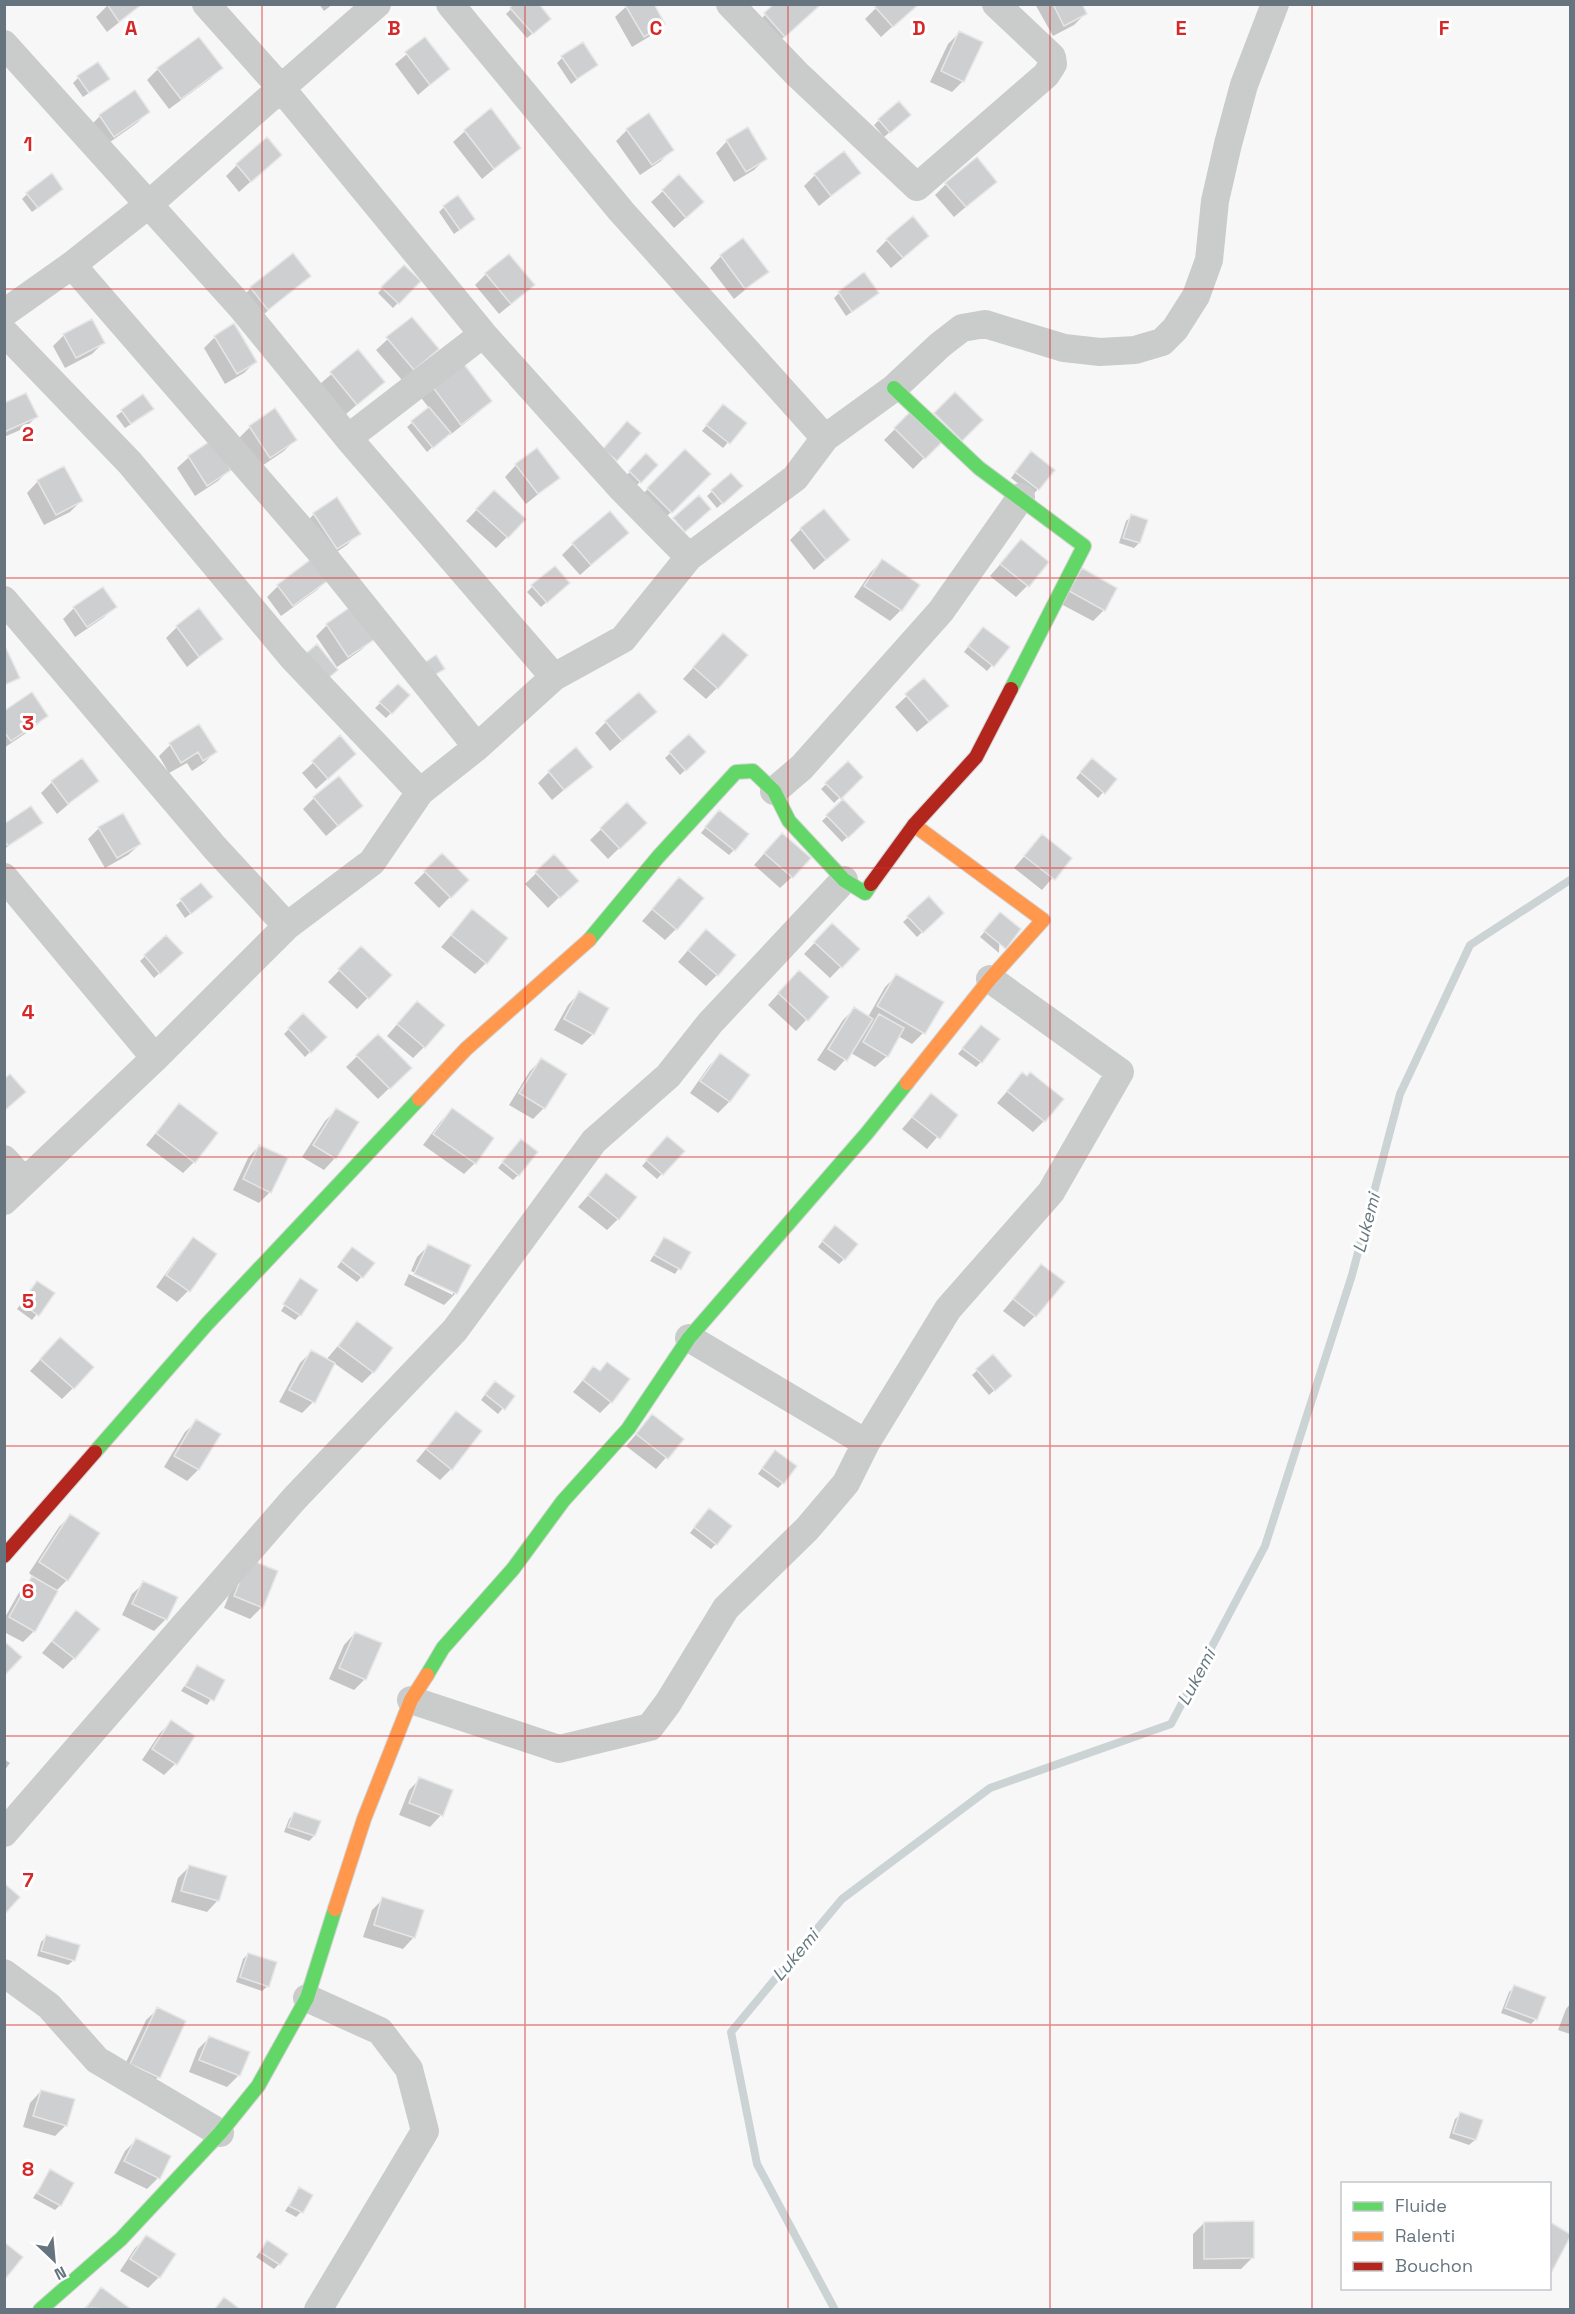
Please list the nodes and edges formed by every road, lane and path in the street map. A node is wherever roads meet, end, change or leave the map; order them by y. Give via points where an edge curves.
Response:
1 (207, 4) edge
2 (376, 4) edge
3 (450, 4) edge
4 (730, 4) edge
5 (996, 4) edge
6 (1275, 4) edge
7 (4, 44) edge
8 (281, 88) junction
9 (148, 205) junction
10 (72, 265) junction
11 (4, 313) edge
12 (4, 332) edge
13 (483, 334) junction
14 (894, 388) junction
15 (348, 438) junction
16 (825, 438) junction
17 (1021, 497) junction
18 (689, 557) junction
19 (4, 600) edge
20 (554, 677) junction
21 (477, 747) junction
22 (774, 791) junction
23 (420, 792) junction
24 (914, 825) junction
25 (4, 877) edge
26 (844, 880) junction
27 (287, 926) junction
28 (990, 979) junction
29 (155, 1058) junction
30 (4, 1159) edge
31 (24, 1181) junction
32 (4, 1201) edge
33 (689, 1338) junction
34 (866, 1443) junction
35 (4, 1556) edge
36 (411, 1700) junction
37 (4, 1833) edge
38 (4, 1973) edge
39 (307, 1998) junction
40 (220, 2133) junction
41 (40, 2310) edge
42 (318, 2310) edge

1 - 8 street
2 - 8 street
3 - 16 street via 621,210
4 - 5 street via 797,74 918,187 1046,75 1053,64 1052,57
6 - 14 street via 1244,85 1228,144 1215,201 1209,260 1196,296 1175,329 1162,342 1135,350 1100,352 1064,348 985,324 962,328
7 - 9 street
8 - 9 street
8 - 13 street
9 - 10 street
9 - 15 street via 241,308
10 - 11 street
10 - 21 street via 318,549
12 - 23 street via 130,463 292,657
13 - 15 street
13 - 18 street via 621,488
14 - 16 street
14 - 17 street via 979,468
15 - 20 street
16 - 18 street via 795,478
17 - 22 street via 941,611 802,767
17 - 24 street via 1084,546 976,758
18 - 20 street via 623,639
19 - 27 street via 215,848
20 - 21 street
21 - 23 street
22 - 26 street via 789,821
22 - 35 street via 753,771 736,772 589,940 466,1049 216,1315
23 - 27 street via 372,862
24 - 26 street via 865,893
24 - 28 street via 1042,920
25 - 29 street
26 - 37 street via 710,1023 668,1076 594,1141 455,1330 294,1499
27 - 29 street
28 - 33 street via 867,1133
28 - 34 street via 1120,1072 1051,1192 948,1309
29 - 31 street
30 - 31 street
31 - 32 street
33 - 34 street
33 - 36 street via 628,1429 563,1500 513,1569 443,1648
34 - 36 street via 846,1483 807,1529 726,1608 650,1727 559,1749
36 - 39 street via 364,1820
38 - 40 street via 49,2006 98,2060
39 - 40 street via 258,2086
39 - 42 street via 380,2031 409,2069 425,2131
40 - 41 street via 121,2239

